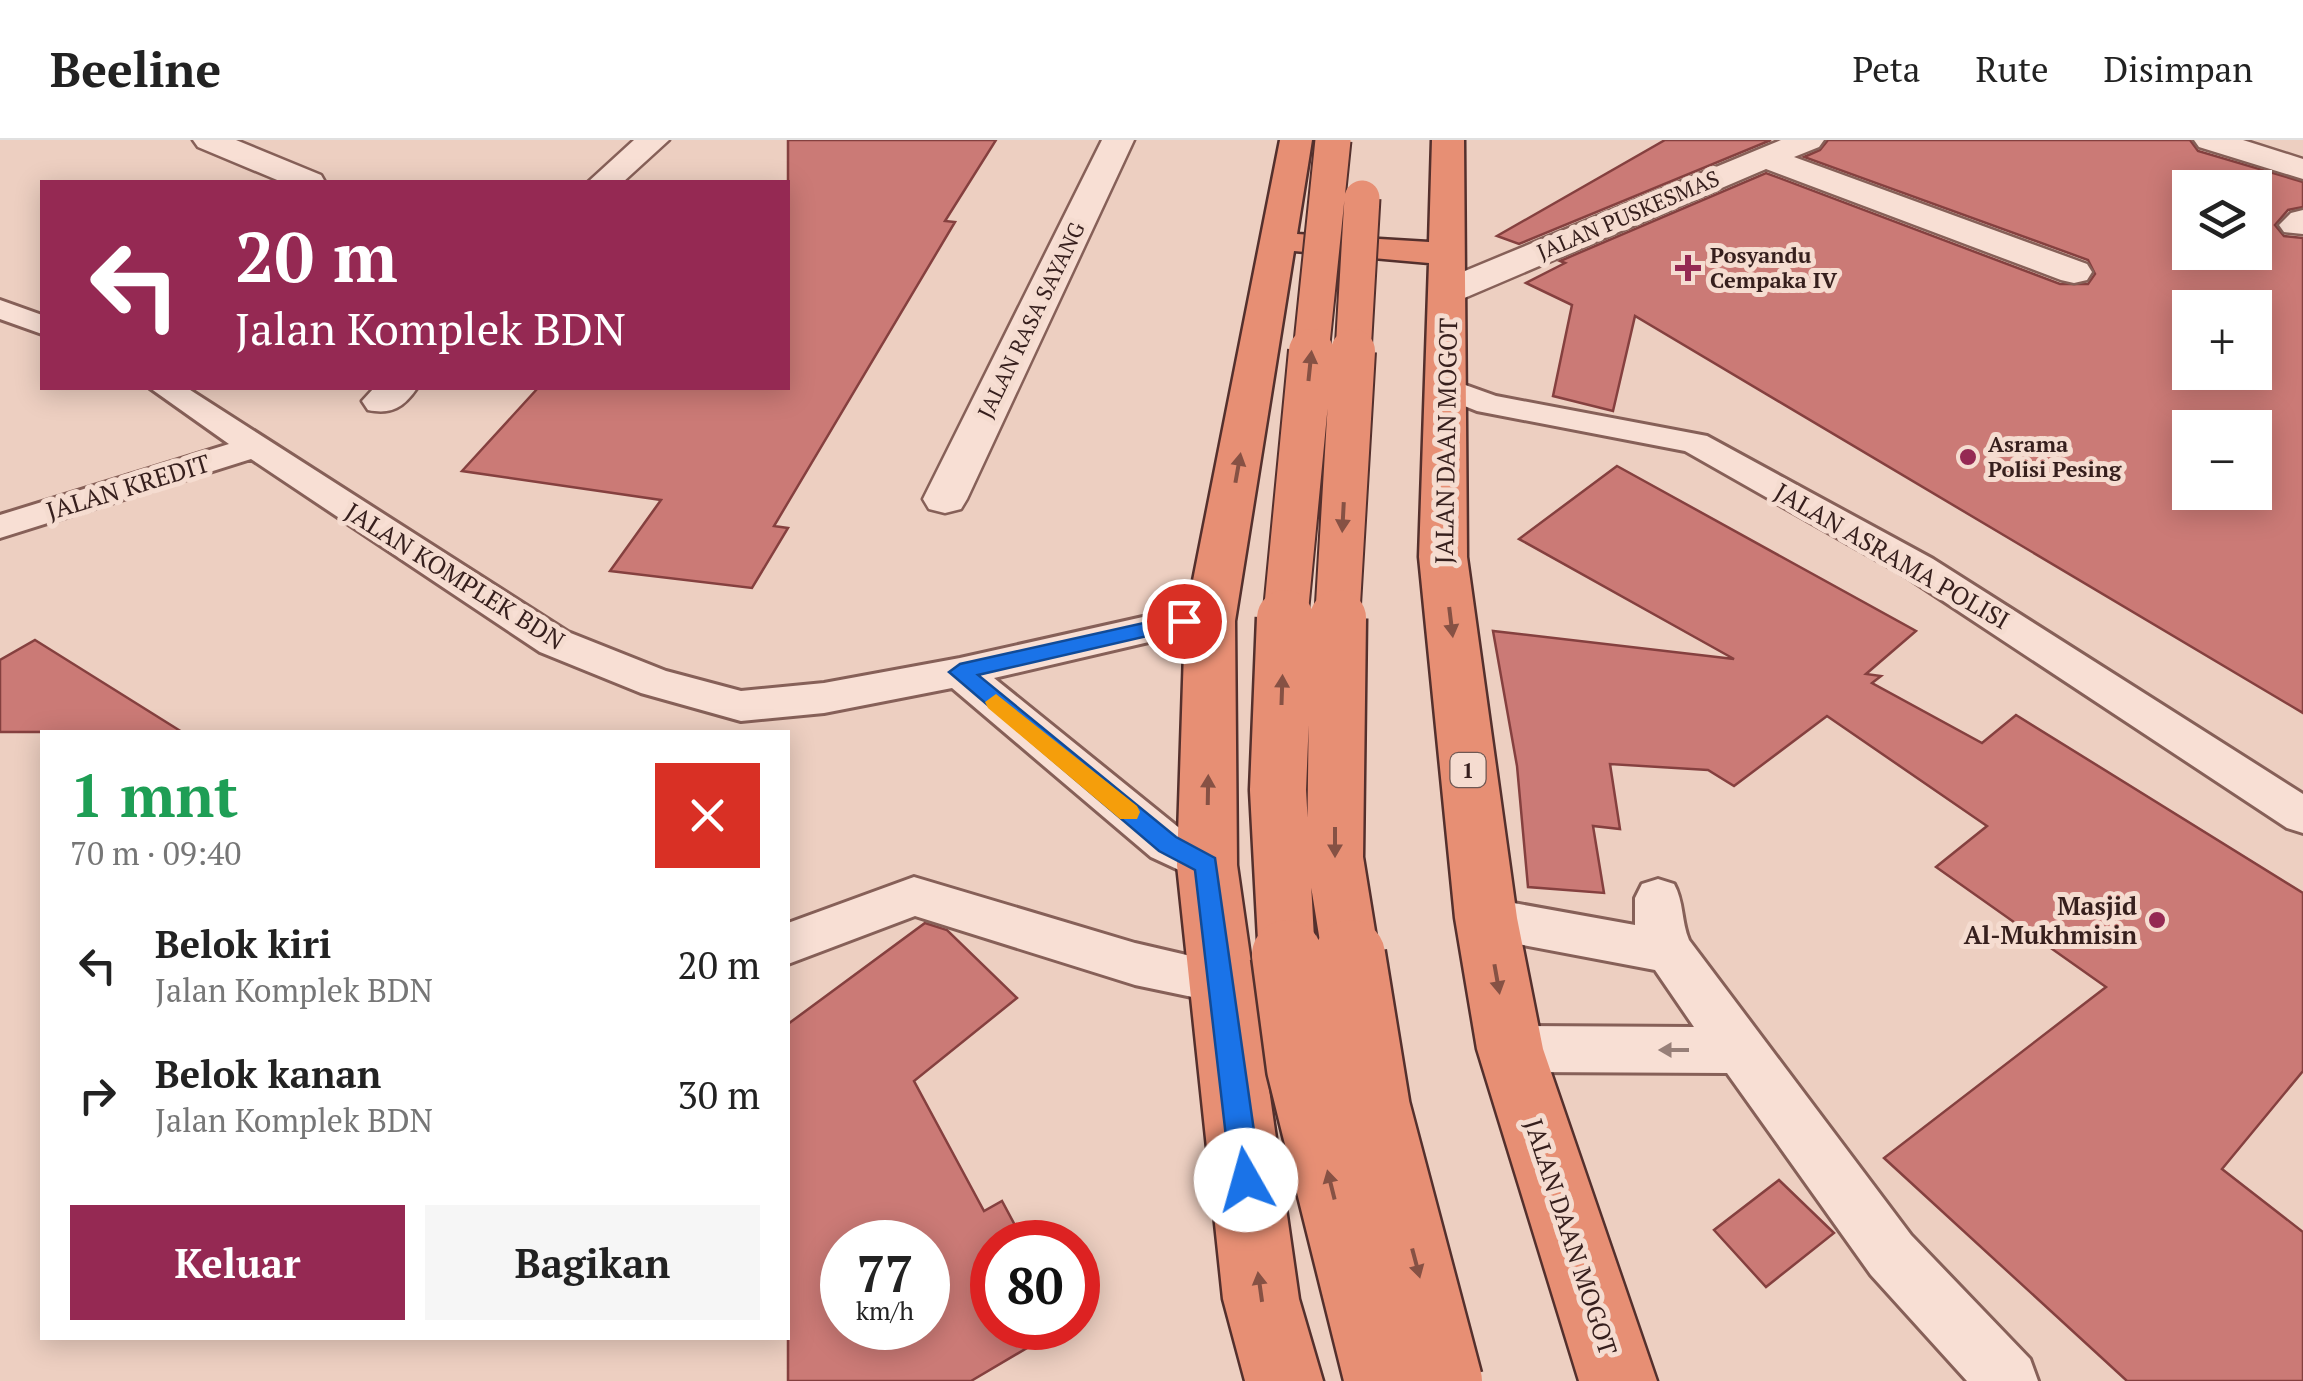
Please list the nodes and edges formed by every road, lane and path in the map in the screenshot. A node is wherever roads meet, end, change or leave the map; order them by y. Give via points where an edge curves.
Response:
1 (208, 140) edge
2 (653, 140) edge
3 (1118, 140) edge
4 (1296, 140) edge
5 (1332, 140) edge
6 (1366, 140) edge
7 (1448, 140) edge
8 (1808, 140) edge
9 (2210, 140) edge
10 (1768, 159) junction
11 (2303, 170) edge
12 (304, 180) edge
13 (606, 180) edge
14 (1280, 242) junction
15 (1449, 272) junction
16 (2074, 272) dead end
17 (0, 309) edge
18 (40, 325) edge
19 (1443, 386) junction
20 (169, 390) edge
21 (255, 447) junction
22 (945, 499) dead end
23 (0, 527) edge
24 (1210, 621) junction
25 (960, 672) junction
26 (2303, 816) edge
27 (1206, 865) junction
28 (1658, 898) dead end
29 (1486, 918) junction
30 (790, 943) edge
31 (1670, 952) junction
32 (1220, 982) junction
33 (1510, 1049) junction
34 (1740, 1050) junction
35 (1284, 1381) edge
36 (1380, 1381) edge
37 (1447, 1381) edge
38 (1618, 1381) edge
39 (2008, 1381) edge

1 - 12 street
2 - 13 street
3 - 22 street, JALAN RASA SAYANG
4 - 14 highway
36 -> 5 highway, bridge via 1302,1068 1282,927 1278,790 1286,610
6 -> 37 highway, bridge via 1336,646 1335,859 1375,1109
7 - 15 highway, JALAN DAAN MOGOT / 1
8 - 10 street, JALAN PUSKESMAS
9 - 11 street
10 - 15 street, JALAN PUSKESMAS
10 - 16 street
14 - 15 highway
24 -> 14 highway
15 - 19 highway, JALAN DAAN MOGOT / 1
17 - 18 lane
19 - 26 lane, JALAN ASRAMA POLISI via 1488,404 1695,443 1920,568
19 -> 29 highway, JALAN DAAN MOGOT / 1 via 1443,556
20 - 21 lane, JALAN KOMPLEK BDN
21 - 23 lane, JALAN KREDIT
21 - 25 lane, JALAN KOMPLEK BDN via 554,642 654,683 741,706
24 - 25 lane, JALAN KOMPLEK BDN via 1184,621
27 -> 24 highway
25 - 27 lane via 1168,844
27 - 32 highway
28 - 31 lane via 1659,926
29 - 31 lane
29 -> 33 highway, JALAN DAAN MOGOT / 1
30 - 32 lane via 914,896 1134,964
31 - 34 lane
35 -> 32 highway via 1261,1299
34 -> 33 lane
33 - 38 highway, JALAN DAAN MOGOT / 1
34 - 39 lane via 1892,1255

